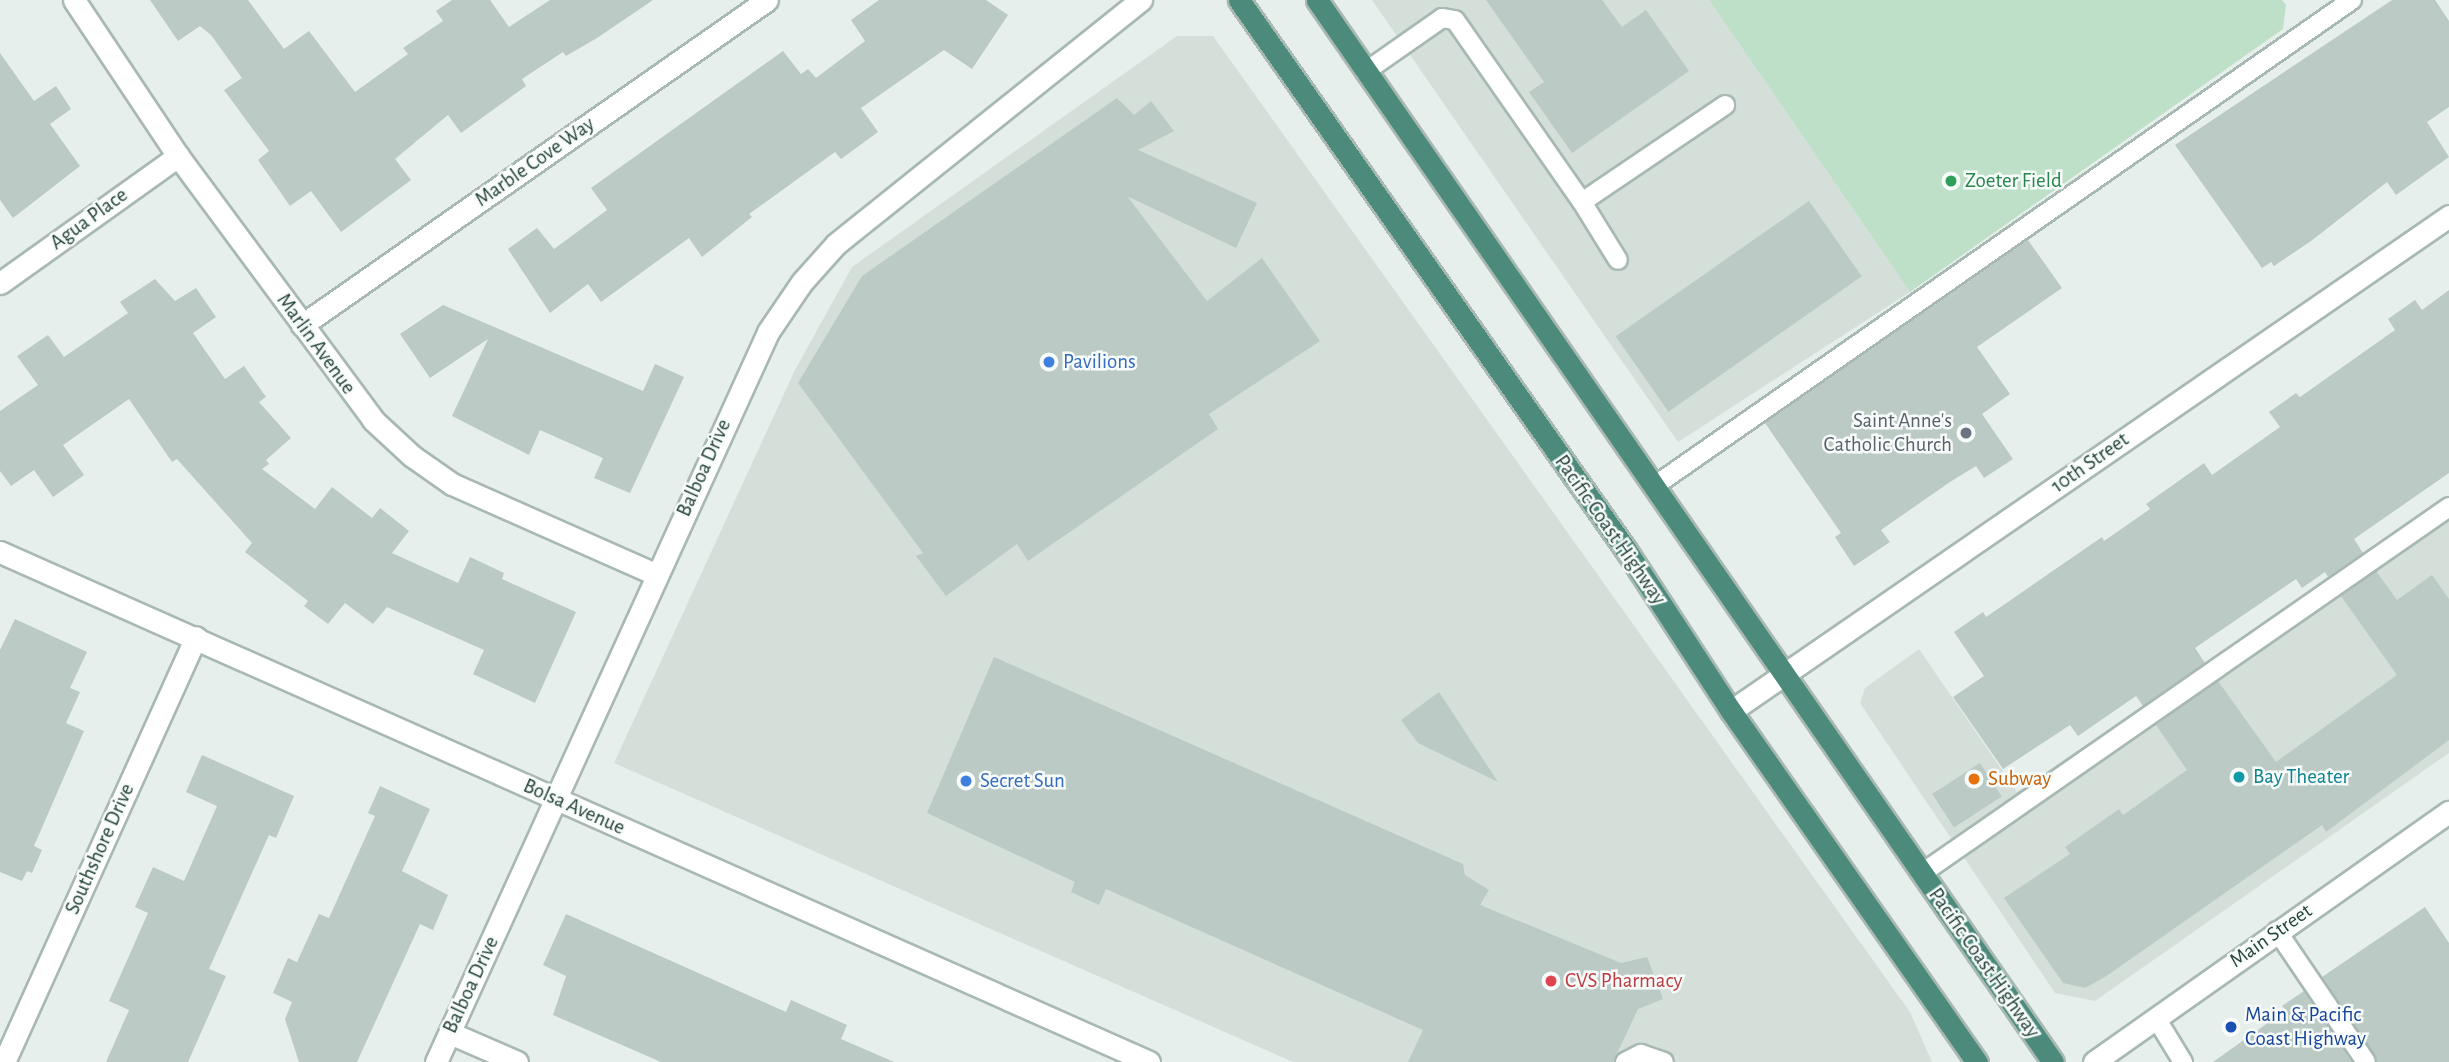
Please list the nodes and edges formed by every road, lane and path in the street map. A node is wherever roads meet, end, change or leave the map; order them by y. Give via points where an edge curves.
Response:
1 (74, 0) edge
2 (767, 0) edge
3 (1140, 0) edge
4 (1239, 0) edge
5 (1317, 0) edge
6 (2352, 0) edge
7 (1365, 72) junction
8 (1725, 105) dead end
9 (178, 156) junction
10 (1583, 202) junction
11 (2449, 216) edge
12 (1618, 261) dead end
13 (0, 283) edge
14 (302, 325) junction
15 (1653, 486) junction
16 (2449, 507) edge
17 (0, 552) edge
18 (657, 575) junction
19 (196, 637) junction
20 (1786, 673) junction
21 (1731, 711) junction
22 (556, 800) junction
23 (2449, 812) edge
24 (1921, 874) junction
25 (2277, 932) junction
26 (2156, 1018) junction
27 (450, 1033) junction
28 (4, 1062) edge
29 (436, 1062) edge
30 (517, 1062) edge
31 (1149, 1062) edge
32 (1625, 1062) edge
33 (1664, 1062) edge
34 (1977, 1062) edge
35 (2053, 1062) edge
36 (2094, 1062) edge
37 (2183, 1062) edge
38 (2366, 1062) edge

1 - 9 street, Marlin Avenue
2 - 14 street, Marble Cove Way
3 - 18 street, Balboa Drive via 836,244 802,282 741,383
4 - 21 highway, Pacific Coast Highway via 1626,550
5 - 7 highway, Pacific Coast Highway
6 - 15 lane
7 - 10 lane via 1442,18 1455,20
7 - 15 highway, Pacific Coast Highway
8 - 10 lane
9 - 13 street, Agua Place
9 - 14 street, Marlin Avenue
10 - 12 lane
11 - 20 street, 10th Street
14 - 18 street, Marlin Avenue via 339,379 412,456 452,484
15 - 20 highway, Pacific Coast Highway
16 - 24 lane
17 - 19 street, Bolsa Avenue
18 - 22 street, Balboa Drive
19 - 22 street, Bolsa Avenue
19 - 28 street, Southshore Drive
20 - 21 street, 10th Street
20 - 24 highway, Pacific Coast Highway
21 - 34 highway, Pacific Coast Highway
22 - 27 street, Balboa Drive
22 - 31 street, Bolsa Avenue
23 - 25 street, Main Street
24 - 35 highway, Pacific Coast Highway
25 - 26 street, Main Street
25 - 38 lane
26 - 36 street, Main Street
26 - 37 lane
27 - 29 street, Balboa Drive
27 - 30 street
32 - 33 lane via 1641,1054

